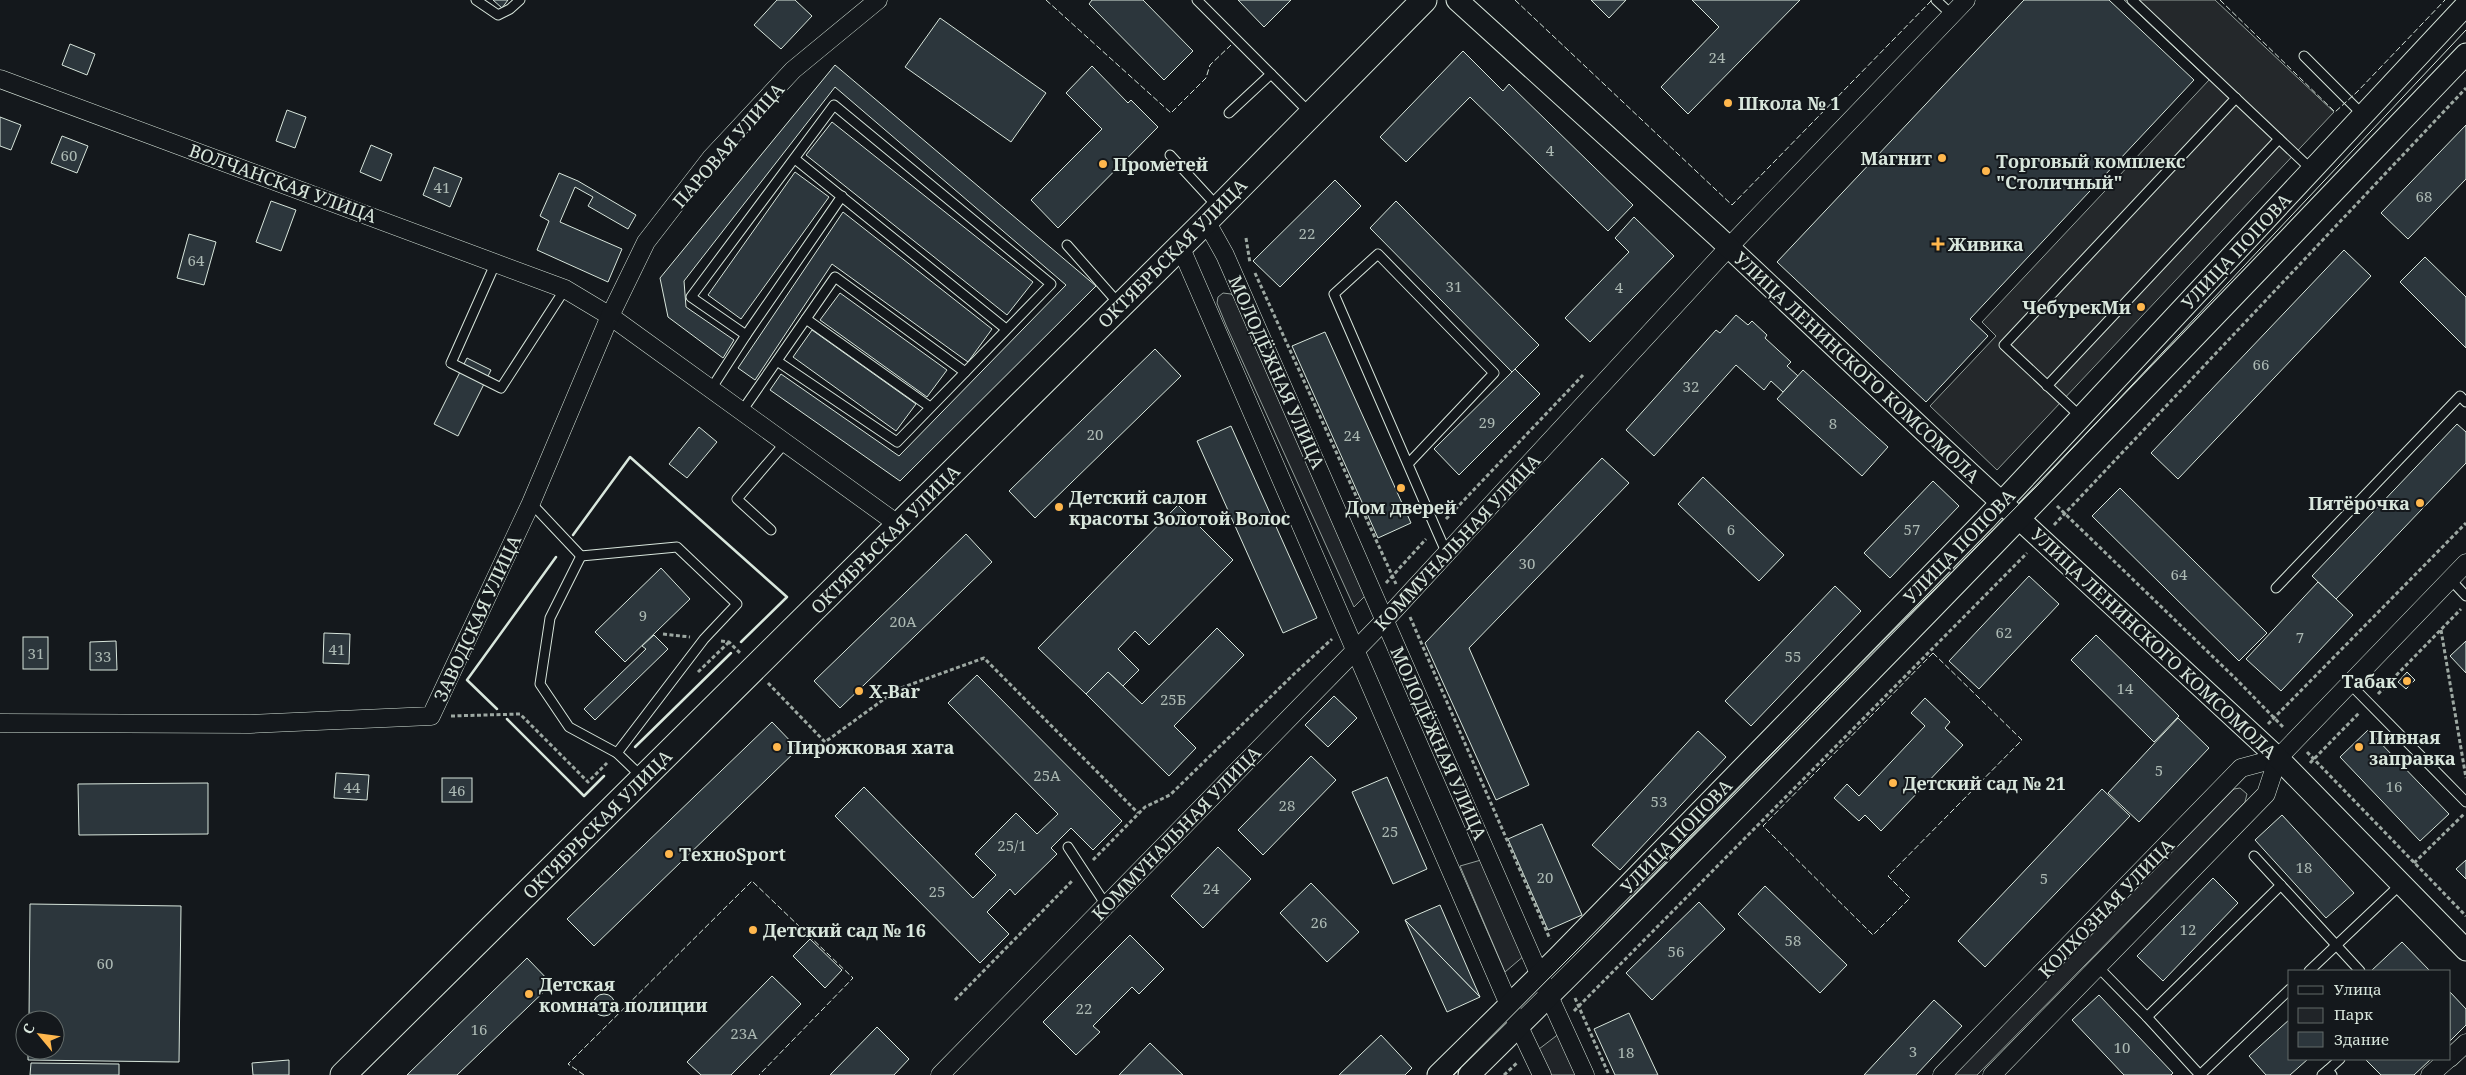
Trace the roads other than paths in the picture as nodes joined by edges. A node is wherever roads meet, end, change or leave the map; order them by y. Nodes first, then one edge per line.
1 (476, 0) edge
2 (520, 0) edge
3 (878, 0) edge
4 (1197, 0) edge
5 (1424, 0) edge
6 (1457, 0) edge
7 (1936, 0) edge
8 (1966, 0) edge
9 (2132, 0) edge
10 (2466, 5) edge
11 (1952, 15) junction
12 (2466, 54) edge
13 (2304, 56) dead end
14 (1271, 74) junction
15 (0, 79) edge
16 (2236, 98) junction
17 (1230, 113) dead end
18 (1310, 113) junction
19 (2363, 115) junction
20 (2279, 139) junction
21 (1170, 155) dead end
22 (795, 159) junction
23 (2312, 170) junction
24 (842, 196) junction
25 (1212, 214) junction
26 (1067, 245) dead end
27 (1180, 246) junction
28 (1729, 247) junction
29 (496, 262) junction
30 (565, 289) junction
31 (1120, 306) junction
32 (610, 316) junction
33 (806, 319) junction
34 (1006, 329) junction
35 (746, 335) junction
36 (777, 360) junction
37 (965, 372) junction
38 (2047, 386) junction
39 (711, 389) junction
40 (2466, 402) edge
41 (930, 407) junction
42 (742, 411) junction
43 (2081, 417) junction
44 (785, 443) junction
45 (1408, 464) junction
46 (2001, 502) junction
47 (531, 503) junction
48 (2020, 520) junction
49 (899, 525) junction
50 (771, 530) dead end
51 (1447, 554) junction
52 (580, 556) junction
53 (2466, 563) edge
54 (2450, 580) junction
55 (2276, 588) dead end
56 (2466, 596) edge
57 (1385, 620) junction
58 (1355, 650) junction
59 (2350, 684) junction
60 (0, 723) edge
61 (617, 753) junction
62 (2278, 758) junction
63 (643, 778) junction
64 (2466, 802) edge
65 (1068, 847) dead end
66 (2254, 856) dead end
67 (2401, 884) junction
68 (2281, 885) junction
69 (1106, 905) junction
70 (2336, 945) junction
71 (2466, 950) edge
72 (2098, 967) junction
73 (2310, 970) edge
74 (2359, 970) edge
75 (1539, 974) junction
76 (2288, 991) edge
77 (1549, 997) junction
78 (1509, 1004) junction
79 (2147, 1017) junction
80 (1519, 1026) junction
81 (2466, 1043) edge
82 (2451, 1056) edge
83 (2339, 1060) edge
84 (2447, 1060) edge
85 (2327, 1073) edge
86 (343, 1075) edge
87 (940, 1075) edge
88 (1438, 1075) edge
89 (1469, 1075) edge
90 (1542, 1075) edge
91 (1585, 1075) edge
92 (1942, 1075) edge
93 (1992, 1075) edge
94 (2200, 1075) edge
95 (2430, 1075) edge

1 - 2 lane
3 - 32 street, ПАРОВАЯ УЛИЦА
4 - 14 lane
5 - 18 main road, ОКТЯБРЬСКАЯ УЛИЦА
6 - 28 street, УЛИЦА ЛЕНИНСКОГО КОМСОМОЛА
7 - 11 lane
8 - 11 street, КОММУНАЛЬНАЯ УЛИЦА
9 - 16 lane
10 - 19 street, УЛИЦА ПОПОВА
11 - 28 street, КОММУНАЛЬНАЯ УЛИЦА
12 - 48 street, УЛИЦА ПОПОВА
13 - 19 lane
14 - 17 lane
14 - 18 lane
15 - 29 street, ВОЛЧАНСКАЯ УЛИЦА
16 - 20 lane
16 - 38 lane
18 - 25 main road, ОКТЯБРЬСКАЯ УЛИЦА
19 - 23 street, УЛИЦА ПОПОВА
20 - 23 lane
20 - 38 lane
21 - 25 lane
22 - 24 lane
22 - 34 lane
22 - 35 lane
23 - 43 street, УЛИЦА ПОПОВА
24 - 34 lane
24 - 35 lane
25 - 27 main road, ОКТЯБРЬСКАЯ УЛИЦА
25 - 57 street, МОЛОДЁЖНАЯ УЛИЦА
26 - 31 lane
27 - 31 main road, ОКТЯБРЬСКАЯ УЛИЦА
27 - 58 street
28 - 46 street, УЛИЦА ЛЕНИНСКОГО КОМСОМОЛА
28 - 51 street, КОММУНАЛЬНАЯ УЛИЦА
29 - 30 street, ВОЛЧАНСКАЯ УЛИЦА
29 - 30 lane
30 - 32 street, ВОЛЧАНСКАЯ УЛИЦА
31 - 49 main road, ОКТЯБРЬСКАЯ УЛИЦА
32 - 39 street, ВОЛЧАНСКАЯ УЛИЦА
32 - 47 street, ЗАВОДСКАЯ УЛИЦА
33 - 36 lane
33 - 37 lane
33 - 41 lane
34 - 37 lane
35 - 39 lane
36 - 41 lane
36 - 42 lane
37 - 41 lane
38 - 43 lane
39 - 42 street, ВОЛЧАНСКАЯ УЛИЦА
40 - 55 lane
42 - 44 street, ВОЛЧАНСКАЯ УЛИЦА
43 - 46 street, УЛИЦА ПОПОВА
44 - 49 street, ВОЛЧАНСКАЯ УЛИЦА
44 - 50 lane
45 - 45 lane
45 - 51 lane
46 - 48 street, УЛИЦА ЛЕНИНСКОГО КОМСОМОЛА
46 - 75 street, УЛИЦА ПОПОВА
47 - 52 lane
47 - 60 street, ЗАВОДСКАЯ УЛИЦА
48 - 62 street, УЛИЦА ЛЕНИНСКОГО КОМСОМОЛА
48 - 77 street, УЛИЦА ПОПОВА
49 - 63 main road, ОКТЯБРЬСКАЯ УЛИЦА
51 - 57 street, КОММУНАЛЬНАЯ УЛИЦА
52 - 61 lane
52 - 61 lane
53 - 54 street, КОЛХОЗНАЯ УЛИЦА
54 - 56 lane
54 - 59 street, КОЛХОЗНАЯ УЛИЦА
57 - 58 street, КОММУНАЛЬНАЯ УЛИЦА
57 - 75 street, МОЛОДЁЖНАЯ УЛИЦА
58 - 69 street, КОММУНАЛЬНАЯ УЛИЦА
58 - 78 street
59 - 62 street, КОЛХОЗНАЯ УЛИЦА
59 - 64 lane
61 - 63 lane
62 - 67 street, УЛИЦА ЛЕНИНСКОГО КОМСОМОЛА
62 - 72 street, КОЛХОЗНАЯ УЛИЦА
62 - 92 street, КОЛХОЗНАЯ УЛИЦА
63 - 86 main road, ОКТЯБРЬСКАЯ УЛИЦА
65 - 69 lane
66 - 68 lane
67 - 70 lane
67 - 71 street, УЛИЦА ЛЕНИНСКОГО КОМСОМОЛА
68 - 70 lane
68 - 79 lane
69 - 87 street, КОММУНАЛЬНАЯ УЛИЦА
70 - 73 lane
70 - 74 lane
72 - 79 lane
72 - 93 street, КОЛХОЗНАЯ УЛИЦА
75 - 77 street, МОЛОДЁЖНАЯ УЛИЦА
75 - 78 street, УЛИЦА ПОПОВА
76 - 94 lane
77 - 80 street, УЛИЦА ПОПОВА
77 - 91 street, МОЛОДЁЖНАЯ УЛИЦА
78 - 80 street
78 - 88 street, УЛИЦА ПОПОВА
79 - 94 lane
80 - 89 street, УЛИЦА ПОПОВА
80 - 90 street
81 - 82 street
83 - 85 lane
84 - 95 street

